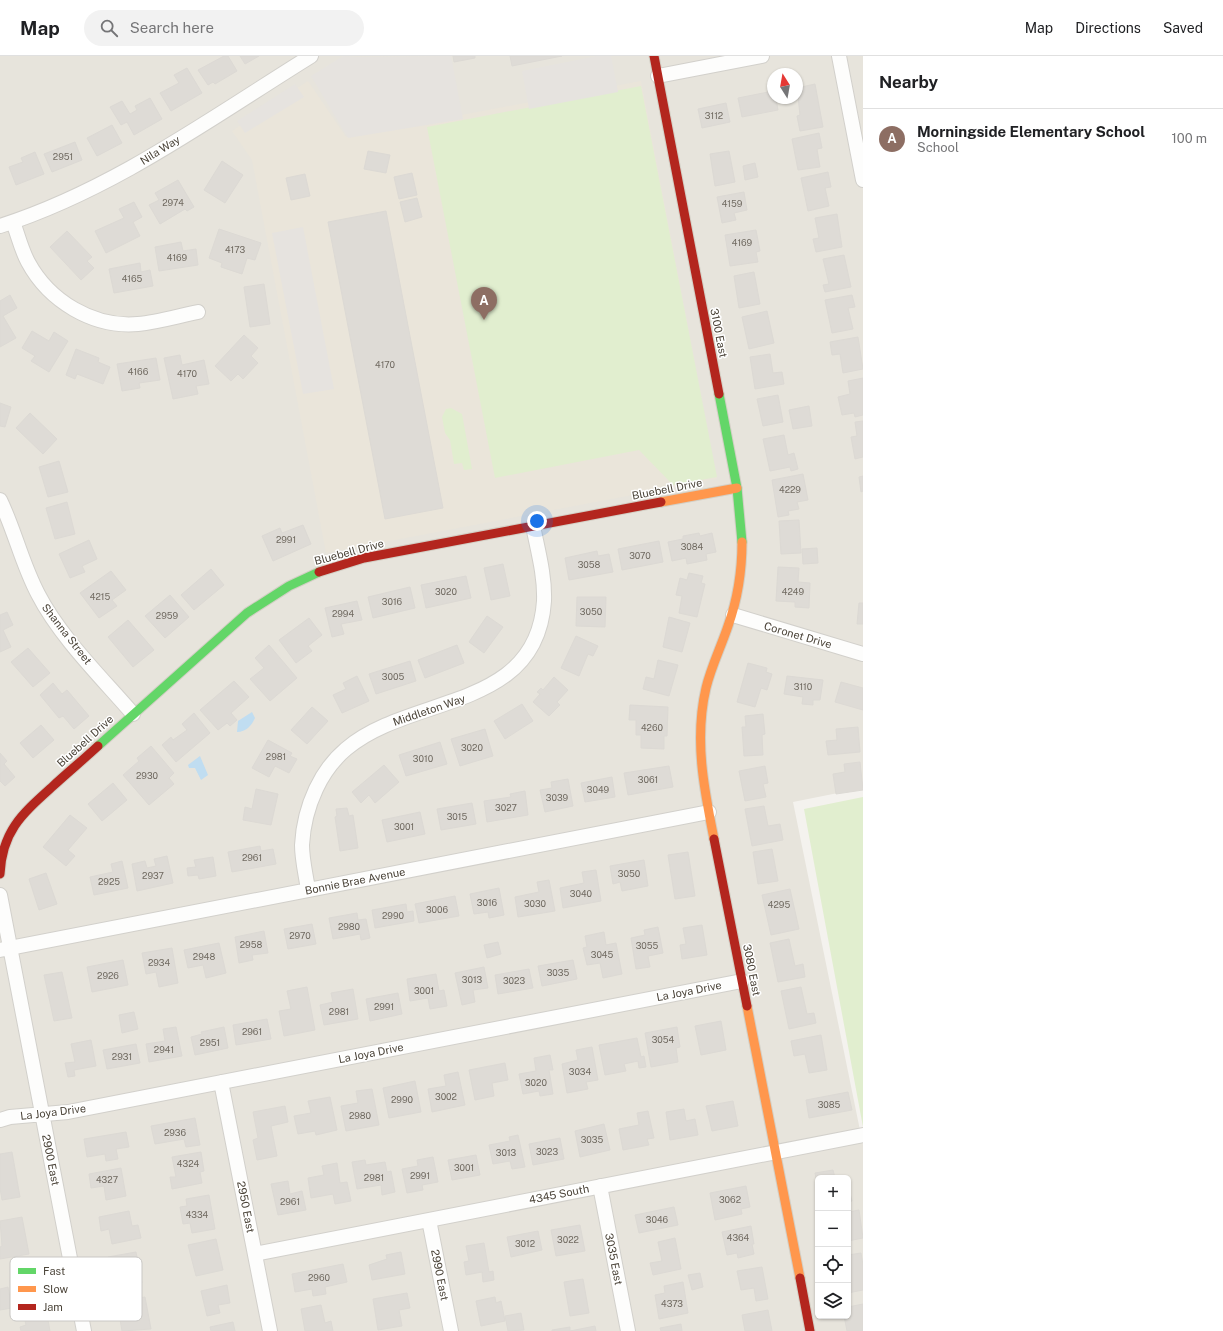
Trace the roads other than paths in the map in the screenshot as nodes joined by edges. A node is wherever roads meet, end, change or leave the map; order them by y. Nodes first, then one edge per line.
1 (310, 56) edge
2 (654, 56) edge
3 (762, 56) edge
4 (839, 56) edge
5 (658, 76) junction
6 (863, 180) edge
7 (7, 224) edge
8 (198, 312) dead end
9 (737, 488) junction
10 (0, 500) edge
11 (533, 526) junction
12 (732, 615) junction
13 (863, 654) edge
14 (133, 714) junction
15 (709, 812) junction
16 (5, 829) edge
17 (0, 874) edge
18 (308, 890) junction
19 (0, 895) edge
20 (5, 949) edge
21 (742, 981) junction
22 (221, 1082) junction
23 (42, 1114) junction
24 (0, 1120) edge
25 (863, 1135) edge
26 (775, 1152) junction
27 (600, 1186) junction
28 (429, 1220) junction
29 (255, 1254) junction
30 (70, 1257) edge
31 (82, 1321) edge
32 (84, 1331) edge
33 (270, 1331) edge
34 (451, 1331) edge
35 (628, 1331) edge
36 (810, 1331) edge

1 - 7 street, Nila Way
2 - 5 street, 3100 East
3 - 5 street
4 - 6 street
5 - 9 street, 3100 East
7 - 8 street
9 - 11 street, Bluebell Drive
9 - 12 street, 3100 East
10 - 14 street, Shanna Street
11 - 14 street, Bluebell Drive
11 - 18 street, Middleton Way
12 - 13 street, Coronet Drive
12 - 15 street, 3080 East
14 - 16 street, Bluebell Drive
15 - 18 street, Bonnie Brae Avenue
15 - 21 street, 3080 East
16 - 17 street
18 - 20 street, Bonnie Brae Avenue
19 - 20 street, 2900 East
20 - 23 street, 2900 East
21 - 22 street, La Joya Drive
21 - 26 street, 3080 East
22 - 23 street, La Joya Drive
22 - 29 street, 2950 East
23 - 24 street, La Joya Drive
23 - 30 street, 2900 East
25 - 26 street, 4345 South
26 - 27 street, 4345 South
26 - 36 street, 3080 East
27 - 28 street, 4345 South
27 - 35 street, 3035 East
28 - 29 street, 4345 South
28 - 34 street, 2990 East
29 - 33 street, 2950 East
31 - 32 street, 2900 East

